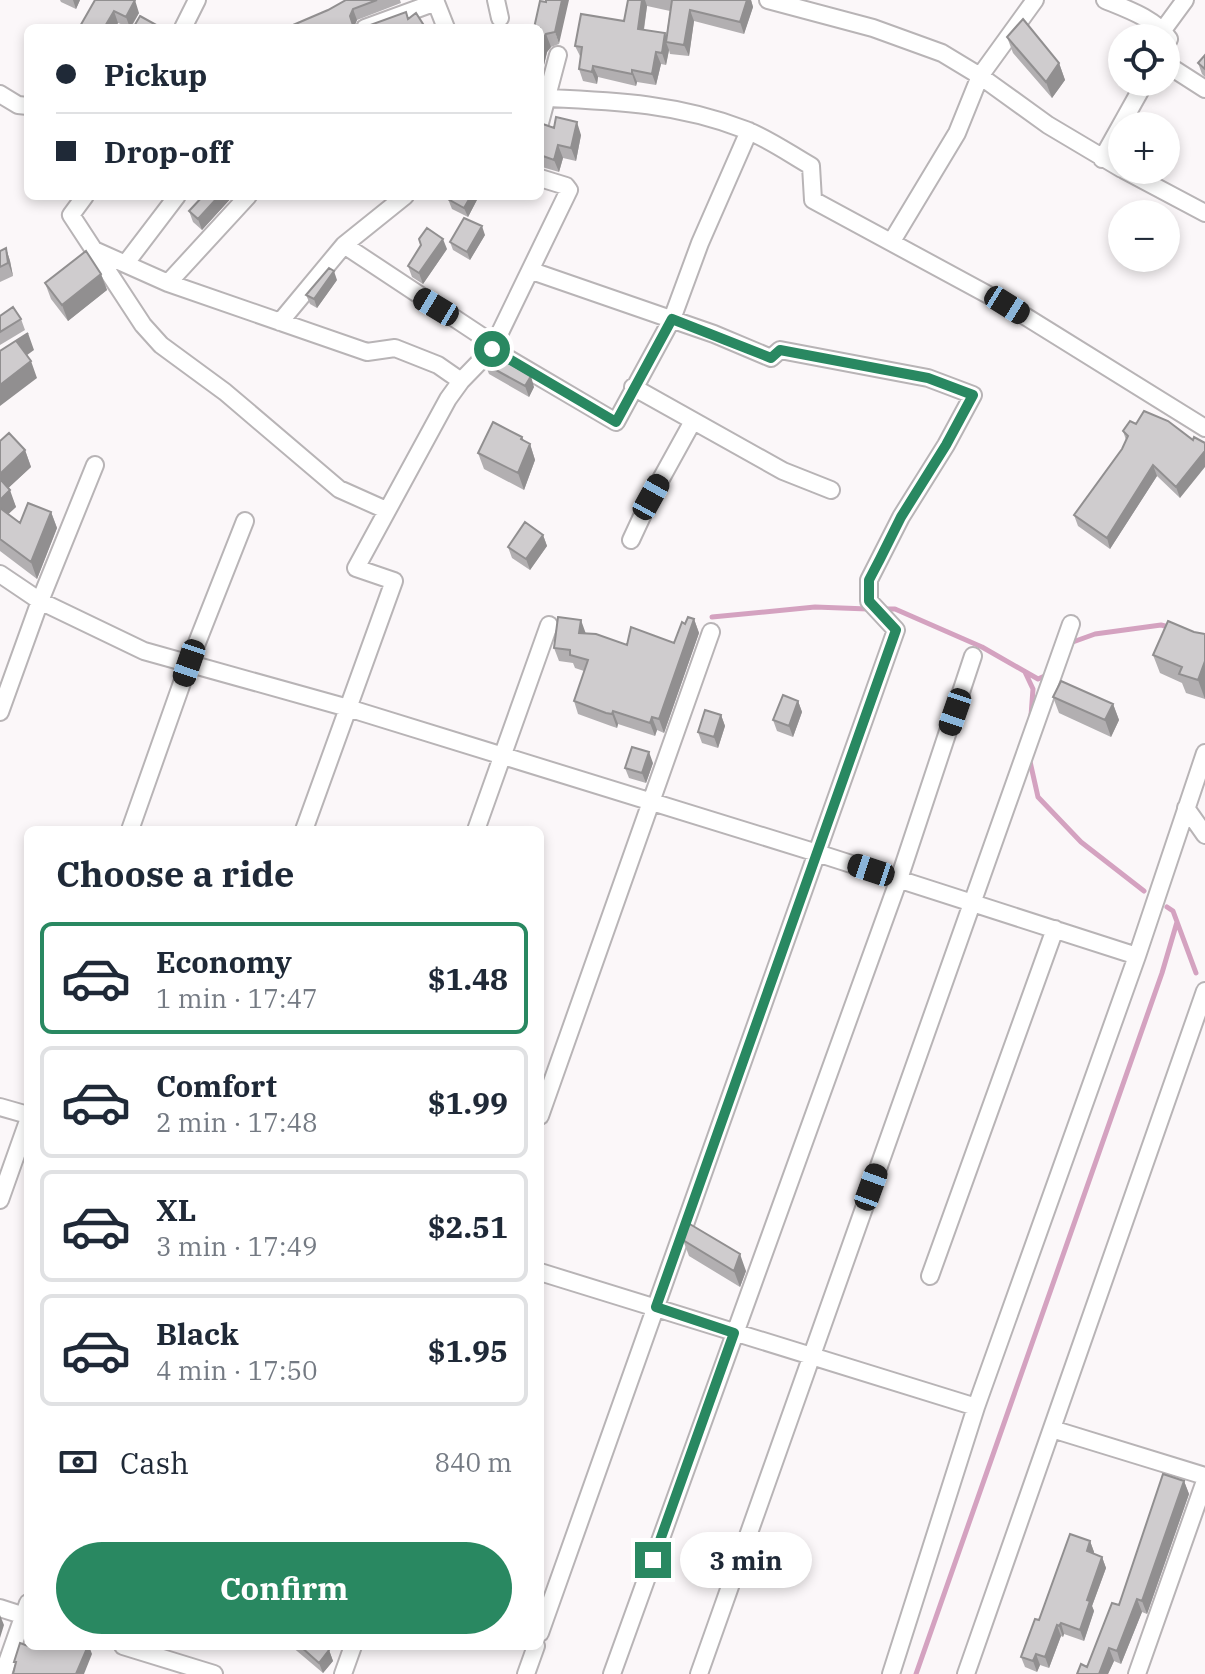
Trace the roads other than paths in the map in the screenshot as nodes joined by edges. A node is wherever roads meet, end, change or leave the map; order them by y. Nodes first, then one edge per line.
1 (197, 0) edge
2 (496, 0) edge
3 (768, 0) edge
4 (1035, 0) edge
5 (1105, 0) edge
6 (1185, 0) edge
7 (435, 1) edge
8 (500, 18) dead end
9 (185, 24) edge
10 (375, 24) edge
11 (444, 24) edge
12 (1147, 24) edge
13 (1172, 24) edge
14 (558, 55) dead end
15 (1180, 73) edge
16 (980, 76) junction
17 (1205, 89) edge
18 (0, 94) edge
19 (1137, 96) edge
20 (548, 98) junction
21 (24, 106) edge
22 (544, 110) edge
23 (749, 131) junction
24 (1102, 159) junction
25 (1108, 162) edge
26 (544, 179) edge
27 (1150, 184) edge
28 (82, 200) edge
29 (174, 200) edge
30 (244, 200) edge
31 (400, 200) edge
32 (1205, 213) edge
33 (892, 241) junction
34 (344, 245) junction
35 (93, 249) junction
36 (126, 263) junction
37 (532, 271) junction
38 (168, 283) junction
39 (672, 319) junction
40 (280, 322) junction
41 (494, 347) junction
42 (461, 381) junction
43 (633, 387) junction
44 (693, 421) junction
45 (1205, 428) edge
46 (95, 465) dead end
47 (831, 490) dead end
48 (386, 510) junction
49 (245, 521) dead end
50 (631, 540) dead end
51 (0, 574) edge
52 (40, 601) junction
53 (1071, 624) dead end
54 (549, 625) dead end
55 (711, 632) dead end
56 (973, 656) dead end
57 (189, 663) junction
58 (348, 708) junction
59 (0, 712) edge
60 (1205, 753) edge
61 (502, 757) junction
62 (651, 802) junction
63 (1186, 808) junction
64 (131, 826) edge
65 (305, 826) edge
66 (477, 826) edge
67 (1205, 835) edge
68 (817, 853) junction
69 (899, 879) junction
70 (972, 903) junction
71 (1055, 929) junction
72 (1137, 956) junction
73 (1205, 991) edge
74 (544, 1105) edge
75 (0, 1107) edge
76 (24, 1114) edge
77 (24, 1132) edge
78 (0, 1200) edge
79 (544, 1273) edge
80 (930, 1276) dead end
81 (656, 1307) junction
82 (734, 1333) junction
83 (811, 1357) junction
84 (976, 1407) junction
85 (1052, 1429) junction
86 (1205, 1479) edge
87 (0, 1608) edge
88 (24, 1612) edge
89 (24, 1620) edge
90 (544, 1622) edge
91 (133, 1650) edge
92 (185, 1650) edge
93 (352, 1650) edge
94 (535, 1650) edge
95 (178, 1669) edge
96 (3, 1674) edge
97 (214, 1674) edge
98 (343, 1674) edge
99 (526, 1674) edge
100 (612, 1674) edge
101 (699, 1674) edge
102 (891, 1674) edge
103 (966, 1674) edge
104 (1137, 1674) edge

1 - 9 street
2 - 8 street
3 - 16 street
4 - 16 street
5 - 12 street
6 - 13 street
7 - 10 street
7 - 11 street
14 - 20 street
15 - 17 street
16 - 24 street
16 - 33 street
18 - 21 street
19 - 24 street
20 - 22 street
20 - 23 street
23 - 33 street
23 - 39 street
24 - 25 street
26 - 37 street
27 - 32 street
28 - 35 street
29 - 36 street
30 - 38 street
31 - 34 street
33 - 45 street
34 - 40 street
34 - 41 street
35 - 36 street
35 - 48 street
36 - 38 street
37 - 39 street
37 - 41 street
38 - 40 street
39 - 43 street
39 - 68 street
40 - 42 street
41 - 42 street
41 - 43 street
42 - 48 street
43 - 44 street
44 - 47 street
44 - 50 street
46 - 52 street
48 - 58 street
49 - 57 street
51 - 52 street
52 - 57 street
52 - 59 street
53 - 70 street
54 - 61 street
55 - 62 street
56 - 69 street
57 - 58 street
57 - 64 street
58 - 61 street
58 - 65 street
60 - 63 street
61 - 62 street
61 - 66 street
62 - 68 street
62 - 74 street
63 - 67 street
63 - 72 street
68 - 69 street
68 - 81 street
69 - 70 street
69 - 82 street
70 - 71 street
70 - 83 street
71 - 72 street
71 - 80 street
72 - 84 street
73 - 85 street
75 - 76 street
77 - 78 street
79 - 81 street
81 - 82 street
81 - 90 street
82 - 83 street
82 - 100 street
83 - 84 street
83 - 101 street
84 - 102 street
85 - 86 street
85 - 103 street
86 - 104 street
87 - 88 street
89 - 96 street
91 - 95 street
92 - 95 street
93 - 98 street
94 - 99 street
95 - 97 street

